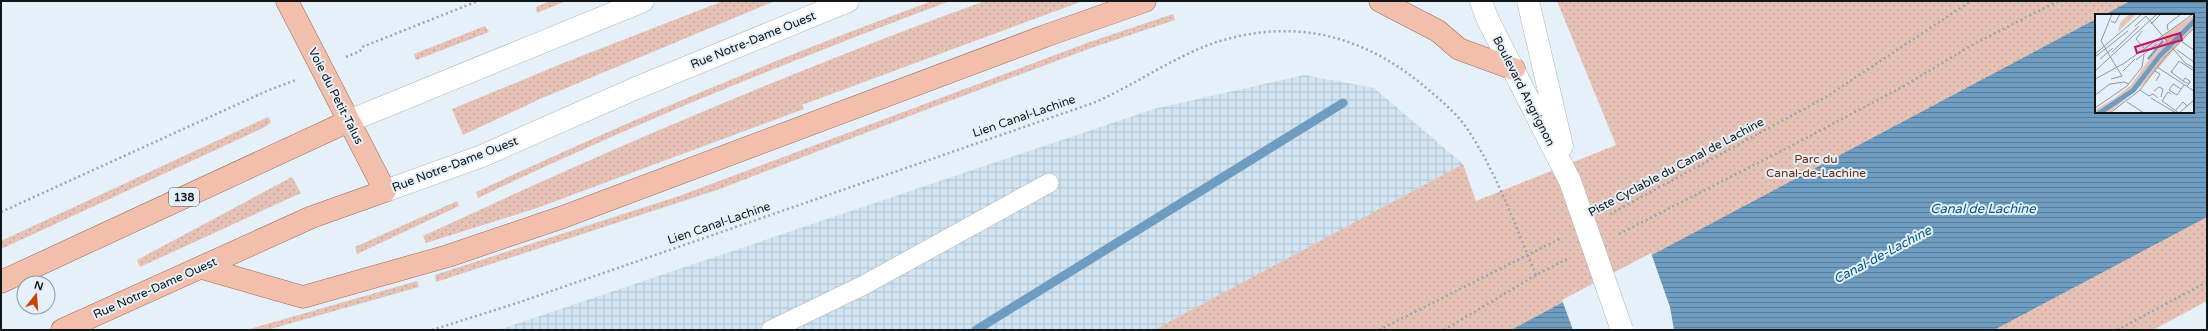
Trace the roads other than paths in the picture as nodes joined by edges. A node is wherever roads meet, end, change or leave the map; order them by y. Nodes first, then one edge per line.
1 (287, 1) edge
2 (643, 1) edge
3 (848, 1) edge
4 (1145, 1) edge
5 (1380, 1) edge
6 (1481, 1) edge
7 (1528, 1) edge
8 (1514, 69) junction
9 (349, 121) junction
10 (1570, 181) junction
11 (1049, 183) dead end
12 (385, 191) junction
13 (202, 268) junction
14 (1, 282) edge
15 (62, 330) edge
16 (771, 330) edge
17 (1622, 330) edge

1 - 9 main road, Voie du Petit-Talus
2 - 9 main road
3 - 12 main road, Rue Notre-Dame Ouest
4 - 13 main road
5 - 8 main road
6 - 8 main road, Boulevard Angrignon
7 - 10 main road, Boulevard Angrignon
8 - 10 main road, Boulevard Angrignon
9 - 12 main road, Voie du Petit-Talus
9 - 14 main road, 138
10 - 17 main road, Boulevard Angrignon, bridge
11 - 16 lane
12 - 13 main road, Rue Notre-Dame Ouest
13 - 15 main road, Rue Notre-Dame Ouest

